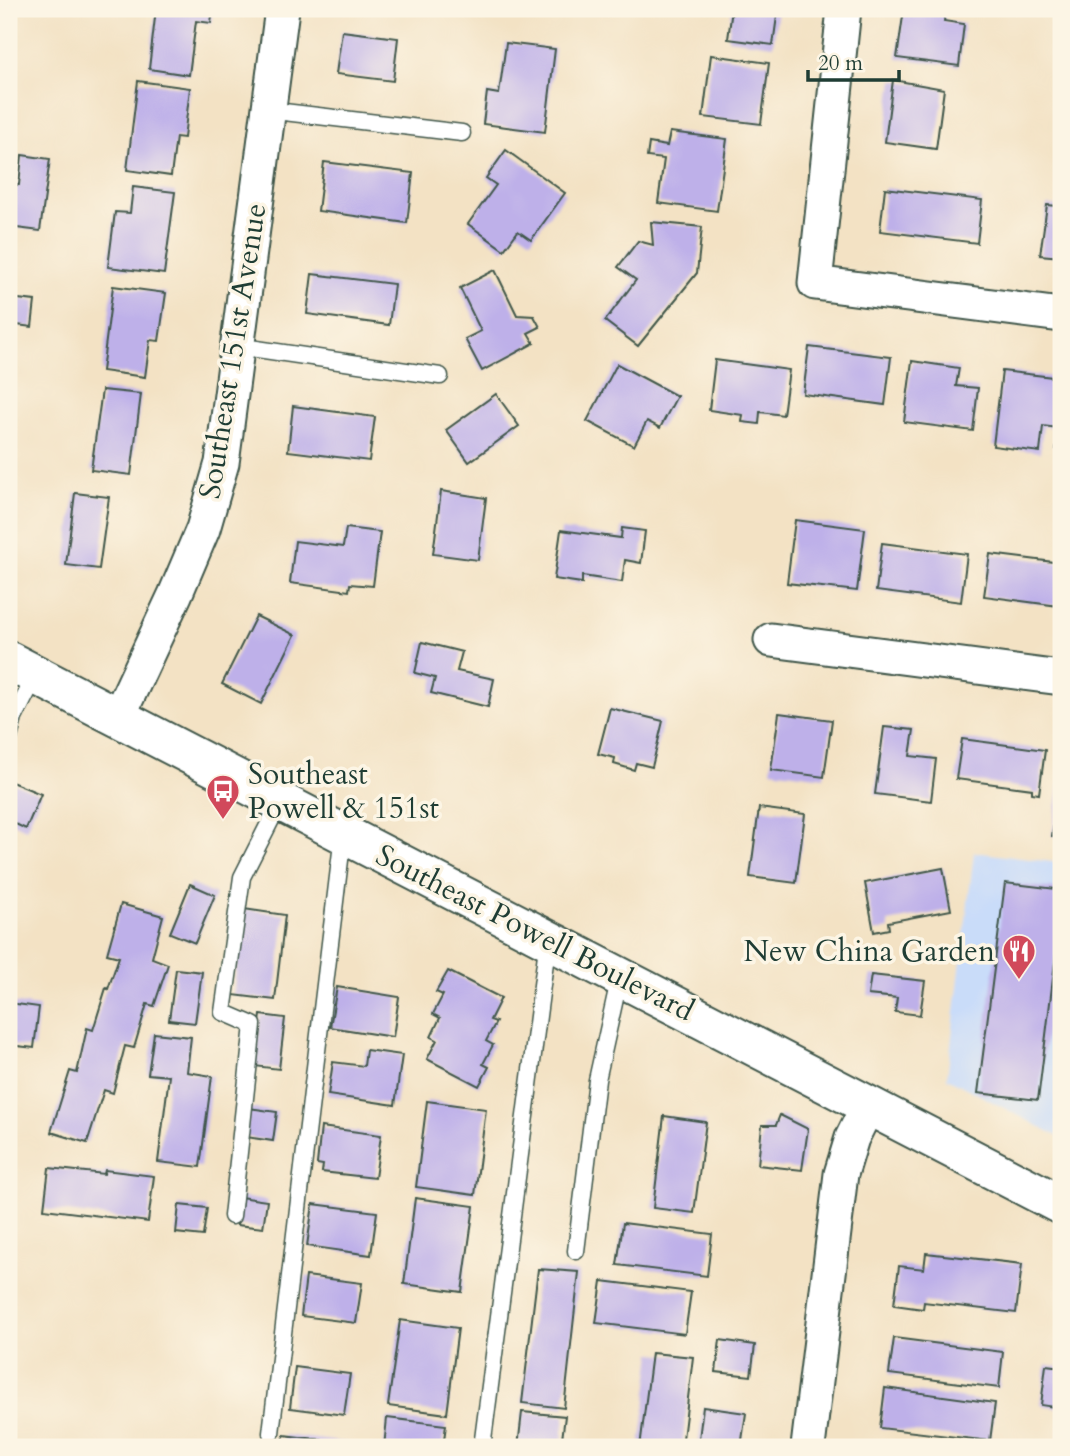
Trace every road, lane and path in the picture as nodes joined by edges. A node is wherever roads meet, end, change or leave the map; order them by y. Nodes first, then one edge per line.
1 (282, 9) edge
2 (844, 9) edge
3 (268, 110) junction
4 (462, 133) dead end
5 (1061, 316) edge
6 (237, 346) junction
7 (440, 376) dead end
8 (771, 640) dead end
9 (22, 668) edge
10 (1061, 678) edge
11 (118, 717) junction
12 (9, 738) edge
13 (280, 802) junction
14 (343, 835) junction
15 (548, 939) junction
16 (620, 976) junction
17 (869, 1104) junction
18 (1061, 1205) edge
19 (232, 1216) dead end
20 (576, 1251) dead end
21 (271, 1433) dead end
22 (482, 1447) edge
23 (808, 1447) edge

1 - 3 street, Southeast 151st Avenue
2 - 5 street
3 - 4 lane
3 - 6 street, Southeast 151st Avenue
6 - 7 lane
6 - 11 street, Southeast 151st Avenue
8 - 10 street
9 - 11 main road, Southeast Powell Boulevard
9 - 12 lane
11 - 13 main road, Southeast Powell Boulevard
13 - 14 main road, Southeast Powell Boulevard
13 - 19 lane
14 - 15 main road, Southeast Powell Boulevard
14 - 21 lane
15 - 16 main road, Southeast Powell Boulevard
15 - 22 lane
16 - 17 main road, Southeast Powell Boulevard
16 - 20 lane
17 - 18 main road, Southeast Powell Boulevard
17 - 23 street

